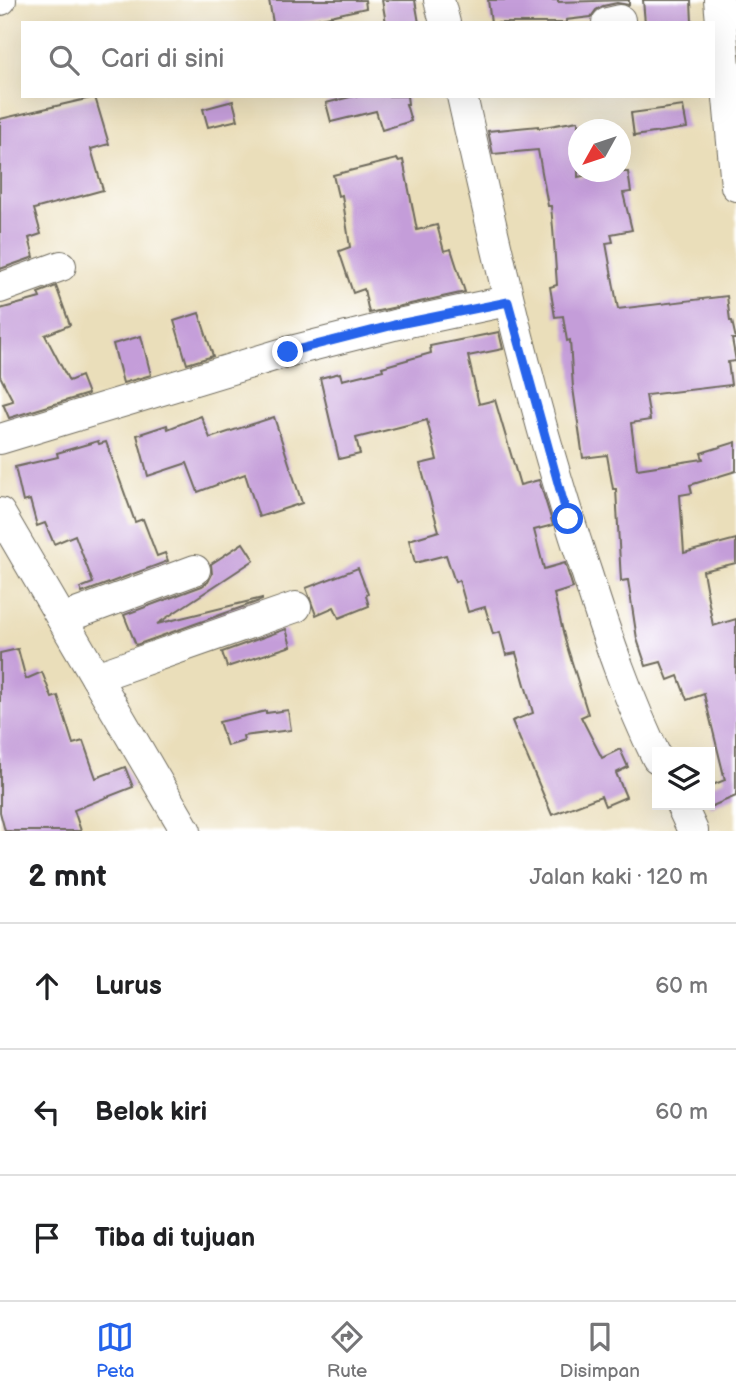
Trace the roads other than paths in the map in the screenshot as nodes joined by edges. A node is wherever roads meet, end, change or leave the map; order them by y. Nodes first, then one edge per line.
1 (439, 0) edge
2 (719, 0) edge
3 (444, 21) edge
4 (462, 98) edge
5 (736, 186) edge
6 (61, 267) dead end
7 (0, 288) edge
8 (508, 302) junction
9 (0, 439) edge
10 (0, 514) edge
11 (195, 570) dead end
12 (296, 607) dead end
13 (62, 619) junction
14 (96, 677) junction
15 (652, 747) edge
16 (683, 810) edge
17 (186, 831) edge
18 (693, 831) edge

1 - 3 street
2 - 5 street
4 - 8 street
6 - 7 street
8 - 9 street
8 - 15 street
10 - 13 street
11 - 13 street
12 - 14 street
13 - 14 street
14 - 17 street
16 - 18 street

